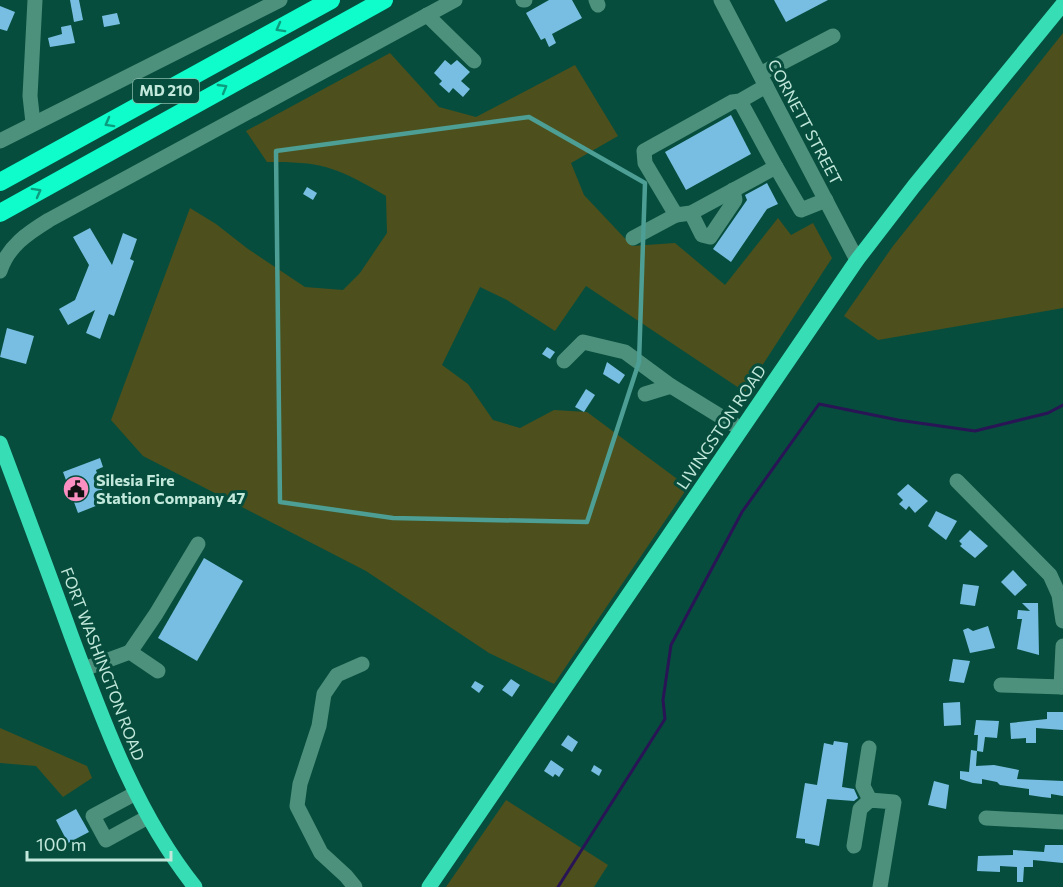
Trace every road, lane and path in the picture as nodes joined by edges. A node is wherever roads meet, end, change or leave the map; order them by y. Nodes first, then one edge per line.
1 (35, 0) edge
2 (279, 0) edge
3 (331, 0) edge
4 (384, 0) edge
5 (455, 0) edge
6 (721, 0) edge
7 (1063, 4) edge
8 (427, 15) junction
9 (833, 36) dead end
10 (474, 61) dead end
11 (763, 80) junction
12 (740, 101) junction
13 (33, 123) junction
14 (0, 141) edge
15 (776, 167) junction
16 (0, 182) edge
17 (733, 190) junction
18 (826, 200) junction
19 (4, 211) edge
20 (684, 214) junction
21 (633, 238) dead end
22 (858, 260) junction
23 (0, 271) edge
24 (564, 361) dead end
25 (671, 386) junction
26 (645, 394) dead end
27 (741, 429) junction
28 (0, 443) edge
29 (957, 482) dead end
30 (198, 544) dead end
31 (1063, 621) edge
32 (1063, 646) edge
33 (129, 652) junction
34 (362, 664) dead end
35 (84, 669) junction
36 (158, 671) dead end
37 (1001, 686) dead end
38 (1062, 687) edge
39 (869, 748) dead end
40 (136, 793) junction
41 (870, 800) junction
42 (148, 817) junction
43 (986, 819) dead end
44 (1063, 822) edge
45 (854, 846) dead end
46 (195, 887) edge
47 (355, 887) edge
48 (429, 887) edge
49 (880, 887) edge

1 - 13 street
2 - 13 street
3 -> 16 highway, MD 210
19 -> 4 highway, MD 210
5 - 8 street
6 - 11 street, CORNETT STREET
7 - 22 main road, LIVINGSTON ROAD
8 - 10 street
8 - 23 street
9 - 11 street
11 - 12 street
11 - 18 street, CORNETT STREET
12 - 15 street
12 - 20 street
13 - 14 street
15 - 17 street
15 - 18 street
17 - 20 street
17 - 20 street
18 - 22 street, CORNETT STREET
20 - 21 street
22 - 27 main road, LIVINGSTON ROAD
24 - 25 street
25 - 26 street
25 - 27 street
27 - 48 main road, LIVINGSTON ROAD
28 - 35 main road, FORT WASHINGTON ROAD
29 - 31 street
30 - 33 street
32 - 38 street
33 - 35 street
33 - 36 street
34 - 47 street
35 - 40 main road, FORT WASHINGTON ROAD
37 - 38 street
39 - 41 street
40 - 42 main road, FORT WASHINGTON ROAD
40 - 42 street
41 - 45 street
41 - 49 street
42 - 46 main road, FORT WASHINGTON ROAD
43 - 44 street

